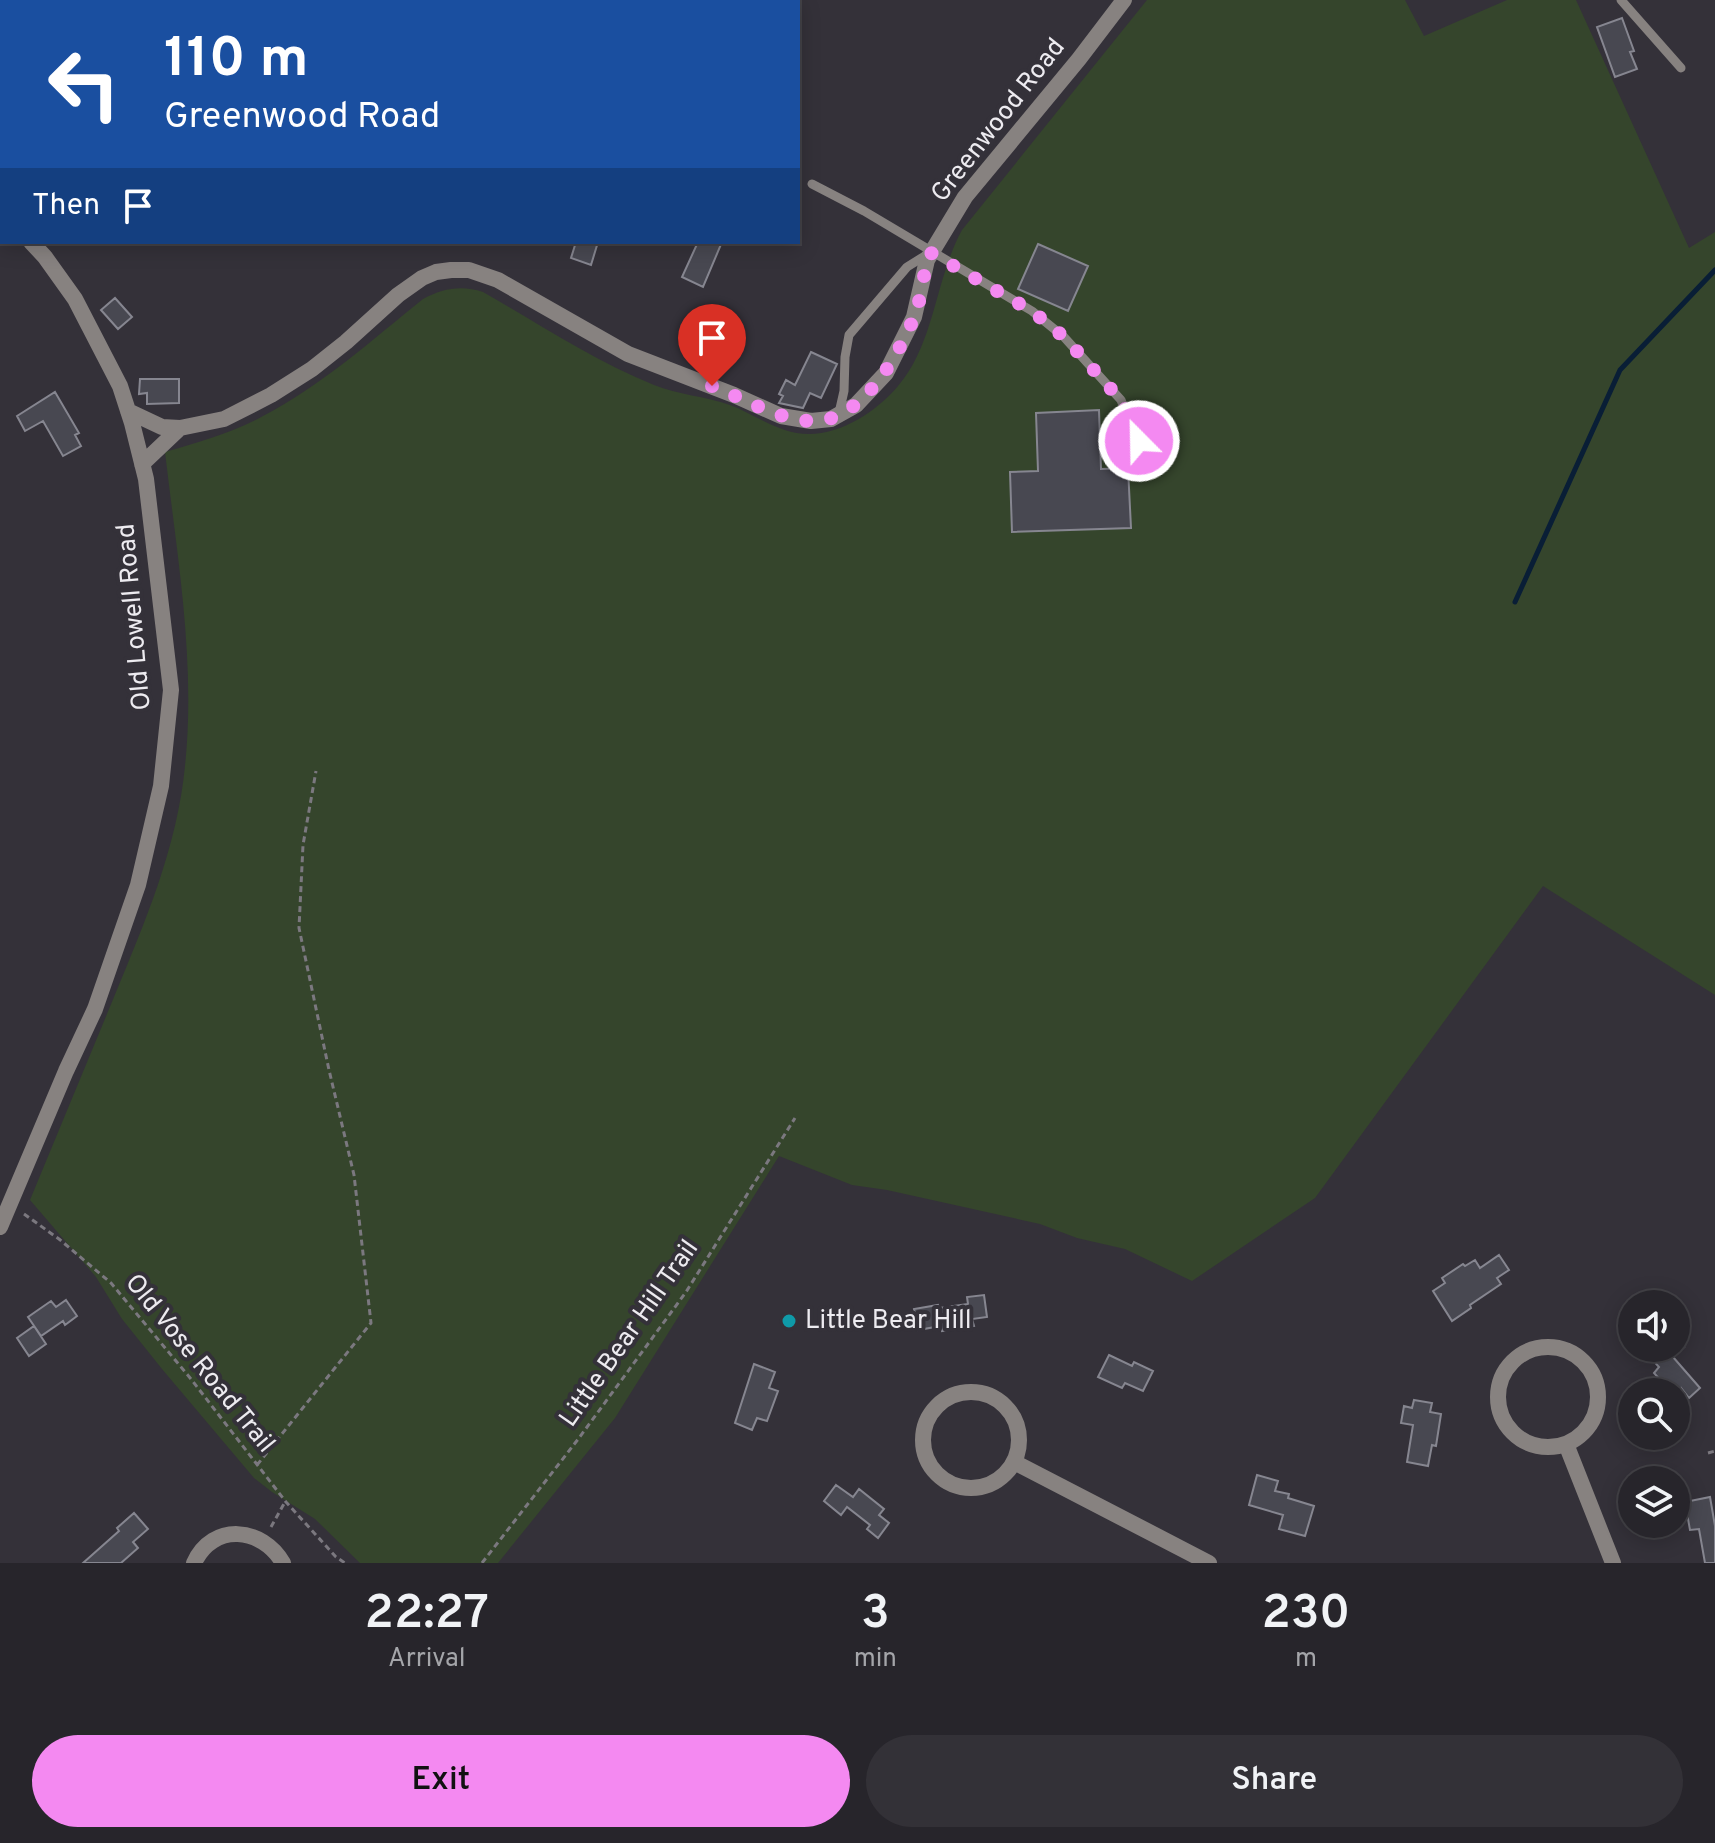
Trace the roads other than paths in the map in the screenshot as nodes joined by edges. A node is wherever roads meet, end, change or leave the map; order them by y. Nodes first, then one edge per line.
1 (1124, 0) edge
2 (1621, 0) edge
3 (1681, 68) dead end
4 (812, 184) dead end
5 (33, 244) edge
6 (931, 253) junction
7 (128, 411) junction
8 (839, 415) junction
9 (180, 428) junction
10 (1143, 456) dead end
11 (142, 464) junction
12 (3, 1217) edge
13 (1566, 1444) junction
14 (1014, 1462) junction
15 (194, 1563) edge
16 (283, 1563) edge
17 (1209, 1563) edge
18 (1613, 1563) edge

1 - 6 street, Greenwood Road
2 - 3 lane
4 - 6 lane
5 - 7 street, Old Lowell Road
6 - 8 street, Greenwood Road
6 - 8 lane
6 - 10 lane
7 - 9 street
7 - 11 street, Old Lowell Road
8 - 9 street
9 - 11 street
11 - 12 street, Old Lowell Road
13 - 13 street
13 - 18 street
14 - 14 street
14 - 17 street
15 - 16 street

